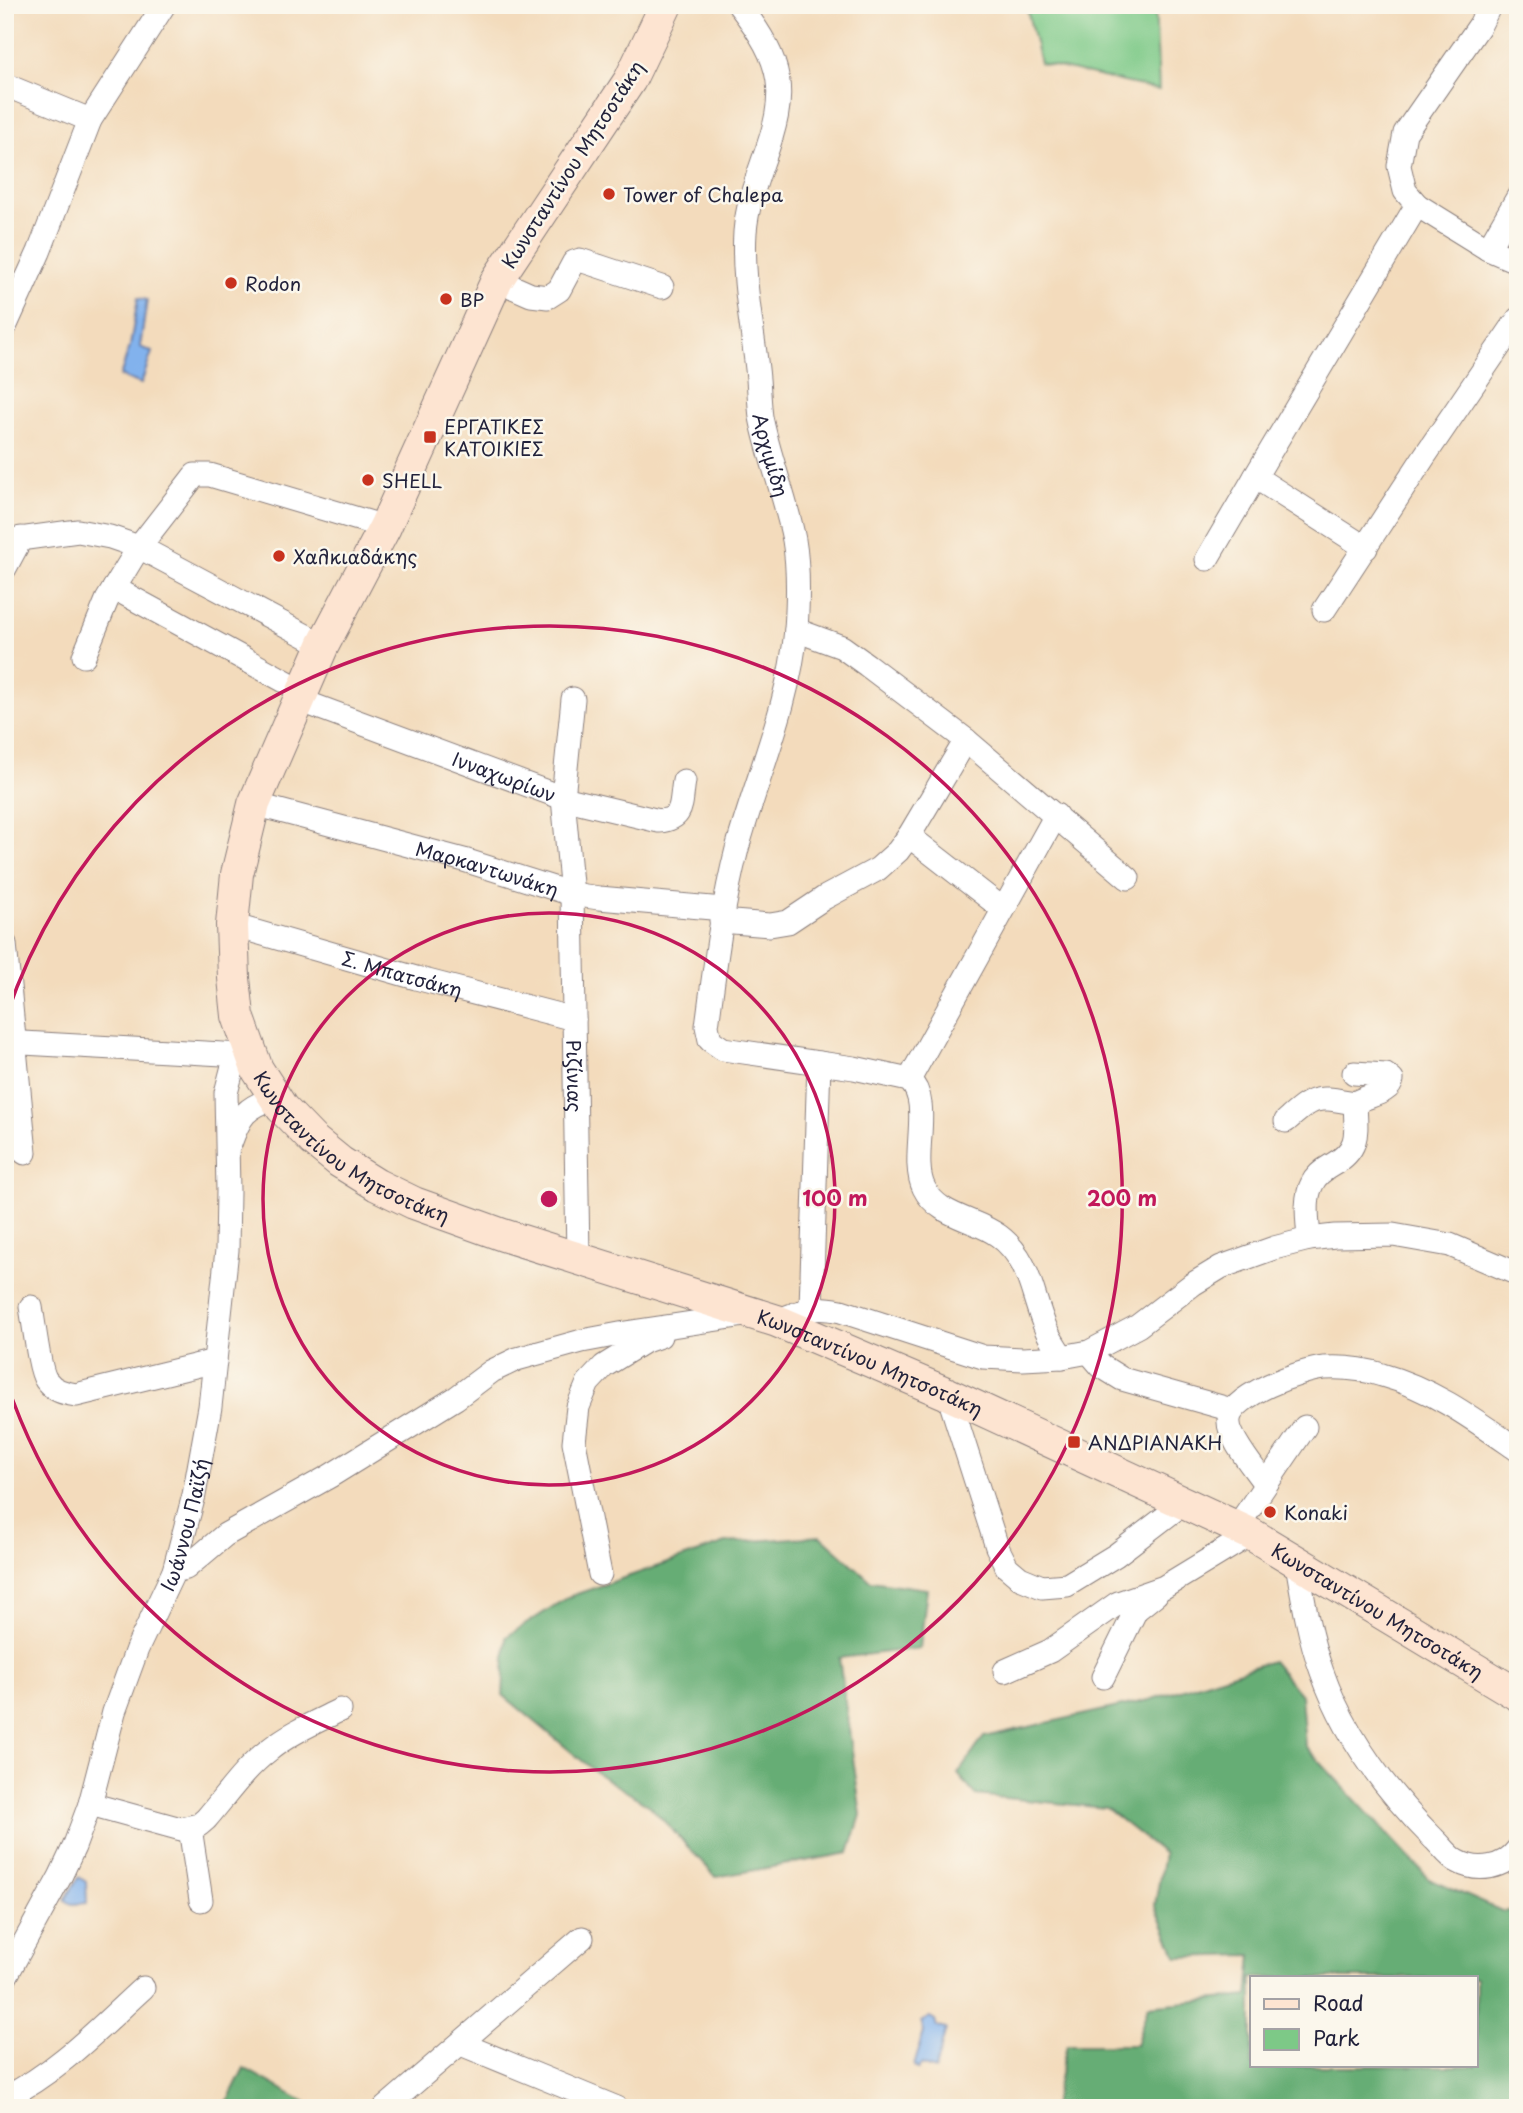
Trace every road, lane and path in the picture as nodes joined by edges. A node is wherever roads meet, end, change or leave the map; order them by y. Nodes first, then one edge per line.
1 (164, 5) edge
2 (666, 5) edge
3 (739, 5) edge
4 (1490, 5) edge
5 (5, 85) edge
6 (90, 120) junction
7 (1518, 197) edge
8 (1417, 205) junction
9 (1489, 249) junction
10 (1518, 262) edge
11 (497, 280) junction
12 (662, 287) dead end
13 (7, 317) edge
14 (1518, 319) edge
15 (1255, 477) junction
16 (385, 527) junction
17 (13, 539) edge
18 (139, 547) junction
19 (1366, 548) junction
20 (1207, 559) dead end
21 (5, 568) edge
22 (114, 588) junction
23 (1324, 610) dead end
24 (796, 630) junction
25 (323, 645) junction
26 (84, 656) dead end
27 (301, 696) junction
28 (573, 699) dead end
29 (966, 740) junction
30 (684, 781) dead end
31 (562, 798) junction
32 (254, 804) junction
33 (1056, 815) junction
34 (909, 836) junction
35 (1128, 878) dead end
36 (572, 894) junction
37 (1003, 909) junction
38 (722, 915) junction
39 (232, 925) junction
40 (5, 944) edge
41 (573, 1019) junction
42 (10, 1042) edge
43 (244, 1051) junction
44 (820, 1063) junction
45 (1354, 1073) dead end
46 (909, 1080) junction
47 (225, 1101) junction
48 (1355, 1103) junction
49 (261, 1104) junction
50 (1286, 1121) dead end
51 (228, 1150) junction
52 (25, 1153) dead end
53 (1308, 1239) junction
54 (578, 1257) junction
55 (1518, 1274) edge
56 (31, 1307) dead end
57 (811, 1307) junction
58 (765, 1317) junction
59 (693, 1325) junction
60 (1089, 1352) junction
61 (1062, 1357) junction
62 (215, 1361) junction
63 (948, 1394) junction
64 (1232, 1410) junction
65 (1305, 1427) dead end
66 (1518, 1450) edge
67 (1265, 1484) junction
68 (1185, 1502) junction
69 (1244, 1530) junction
70 (1297, 1563) junction
71 (174, 1571) junction
72 (600, 1574) dead end
73 (1164, 1587) junction
74 (1005, 1671) dead end
75 (1103, 1677) dead end
76 (1518, 1695) edge
77 (340, 1710) dead end
78 (90, 1804) junction
79 (190, 1828) junction
80 (1518, 1849) edge
81 (201, 1900) dead end
82 (582, 1938) dead end
83 (5, 1978) edge
84 (144, 1988) dead end
85 (461, 2044) junction
86 (5, 2098) edge
87 (386, 2108) edge
88 (617, 2108) edge

1 - 6 street
2 - 11 main road, Κωνσταντίνου Μητσοτάκη
3 - 24 street, Αρχιμίδη
4 - 8 street
5 - 6 street
6 - 13 street
7 - 9 street
8 - 9 street
8 - 15 street
9 - 10 street
11 - 12 street
11 - 16 main road, Κωνσταντίνου Μητσοτάκη
14 - 19 street
15 - 19 street
15 - 20 street
16 - 18 street
16 - 25 main road, Κωνσταντίνου Μητσοτάκη
17 - 18 street
17 - 21 street
18 - 22 street
18 - 25 street
19 - 23 street
22 - 26 street
22 - 27 street, Ινναχωρίων
24 - 29 street
24 - 38 street, Αρχιμίδη
25 - 27 main road, Κωνσταντίνου Μητσοτάκη
27 - 31 street, Ινναχωρίων
27 - 32 main road, Κωνσταντίνου Μητσοτάκη
28 - 31 street, Ριζίνιας
29 - 33 street
29 - 34 street, Μαρκαντωνάκη
30 - 31 street, Ινναχωρίων
31 - 36 street, Ριζίνιας
32 - 36 street, Μαρκαντωνάκη
32 - 39 main road, Κωνσταντίνου Μητσοτάκη
33 - 35 street
33 - 37 street
34 - 37 street
34 - 38 street, Μαρκαντωνάκη
36 - 38 street, Μαρκαντωνάκη
36 - 41 street, Ριζίνιας
37 - 46 street
38 - 44 street, Αρχιμίδη
39 - 41 street, Σ. Μπατσάκη
39 - 43 main road, Κωνσταντίνου Μητσοτάκη
40 - 42 street
41 - 54 street, Ριζίνιας
42 - 43 street
42 - 52 street
43 - 47 street, Ιωάννου Παϊζή
43 - 49 main road, Κωνσταντίνου Μητσοτάκη
44 - 46 street
44 - 57 street
45 - 48 street
46 - 61 street
47 - 49 street
47 - 51 street, Ιωάννου Παϊζή
48 - 50 street
48 - 53 street
49 - 51 street
49 - 54 main road, Κωνσταντίνου Μητσοτάκη
51 - 62 street, Ιωάννου Παϊζή
53 - 55 street
53 - 60 street
54 - 58 main road, Κωνσταντίνου Μητσοτάκη
56 - 62 street
57 - 58 street
57 - 61 street
58 - 59 street
58 - 63 main road, Κωνσταντίνου Μητσοτάκη
59 - 71 street
59 - 72 street
60 - 61 street
60 - 64 street
62 - 71 street, Ιωάννου Παϊζή
63 - 68 main road, Κωνσταντίνου Μητσοτάκη
63 - 68 street
64 - 66 street
64 - 67 street
65 - 67 street
67 - 69 street
68 - 69 main road, Κωνσταντίνου Μητσοτάκη
69 - 70 main road, Κωνσταντίνου Μητσοτάκη
69 - 73 street
70 - 76 main road, Κωνσταντίνου Μητσοτάκη
70 - 80 street
71 - 78 street, Ιωάννου Παϊζή
73 - 74 street
73 - 75 street
77 - 79 street
78 - 79 street
78 - 83 street, Ιωάννου Παϊζή
79 - 81 street
82 - 85 street
84 - 86 street
85 - 87 street
85 - 88 street

